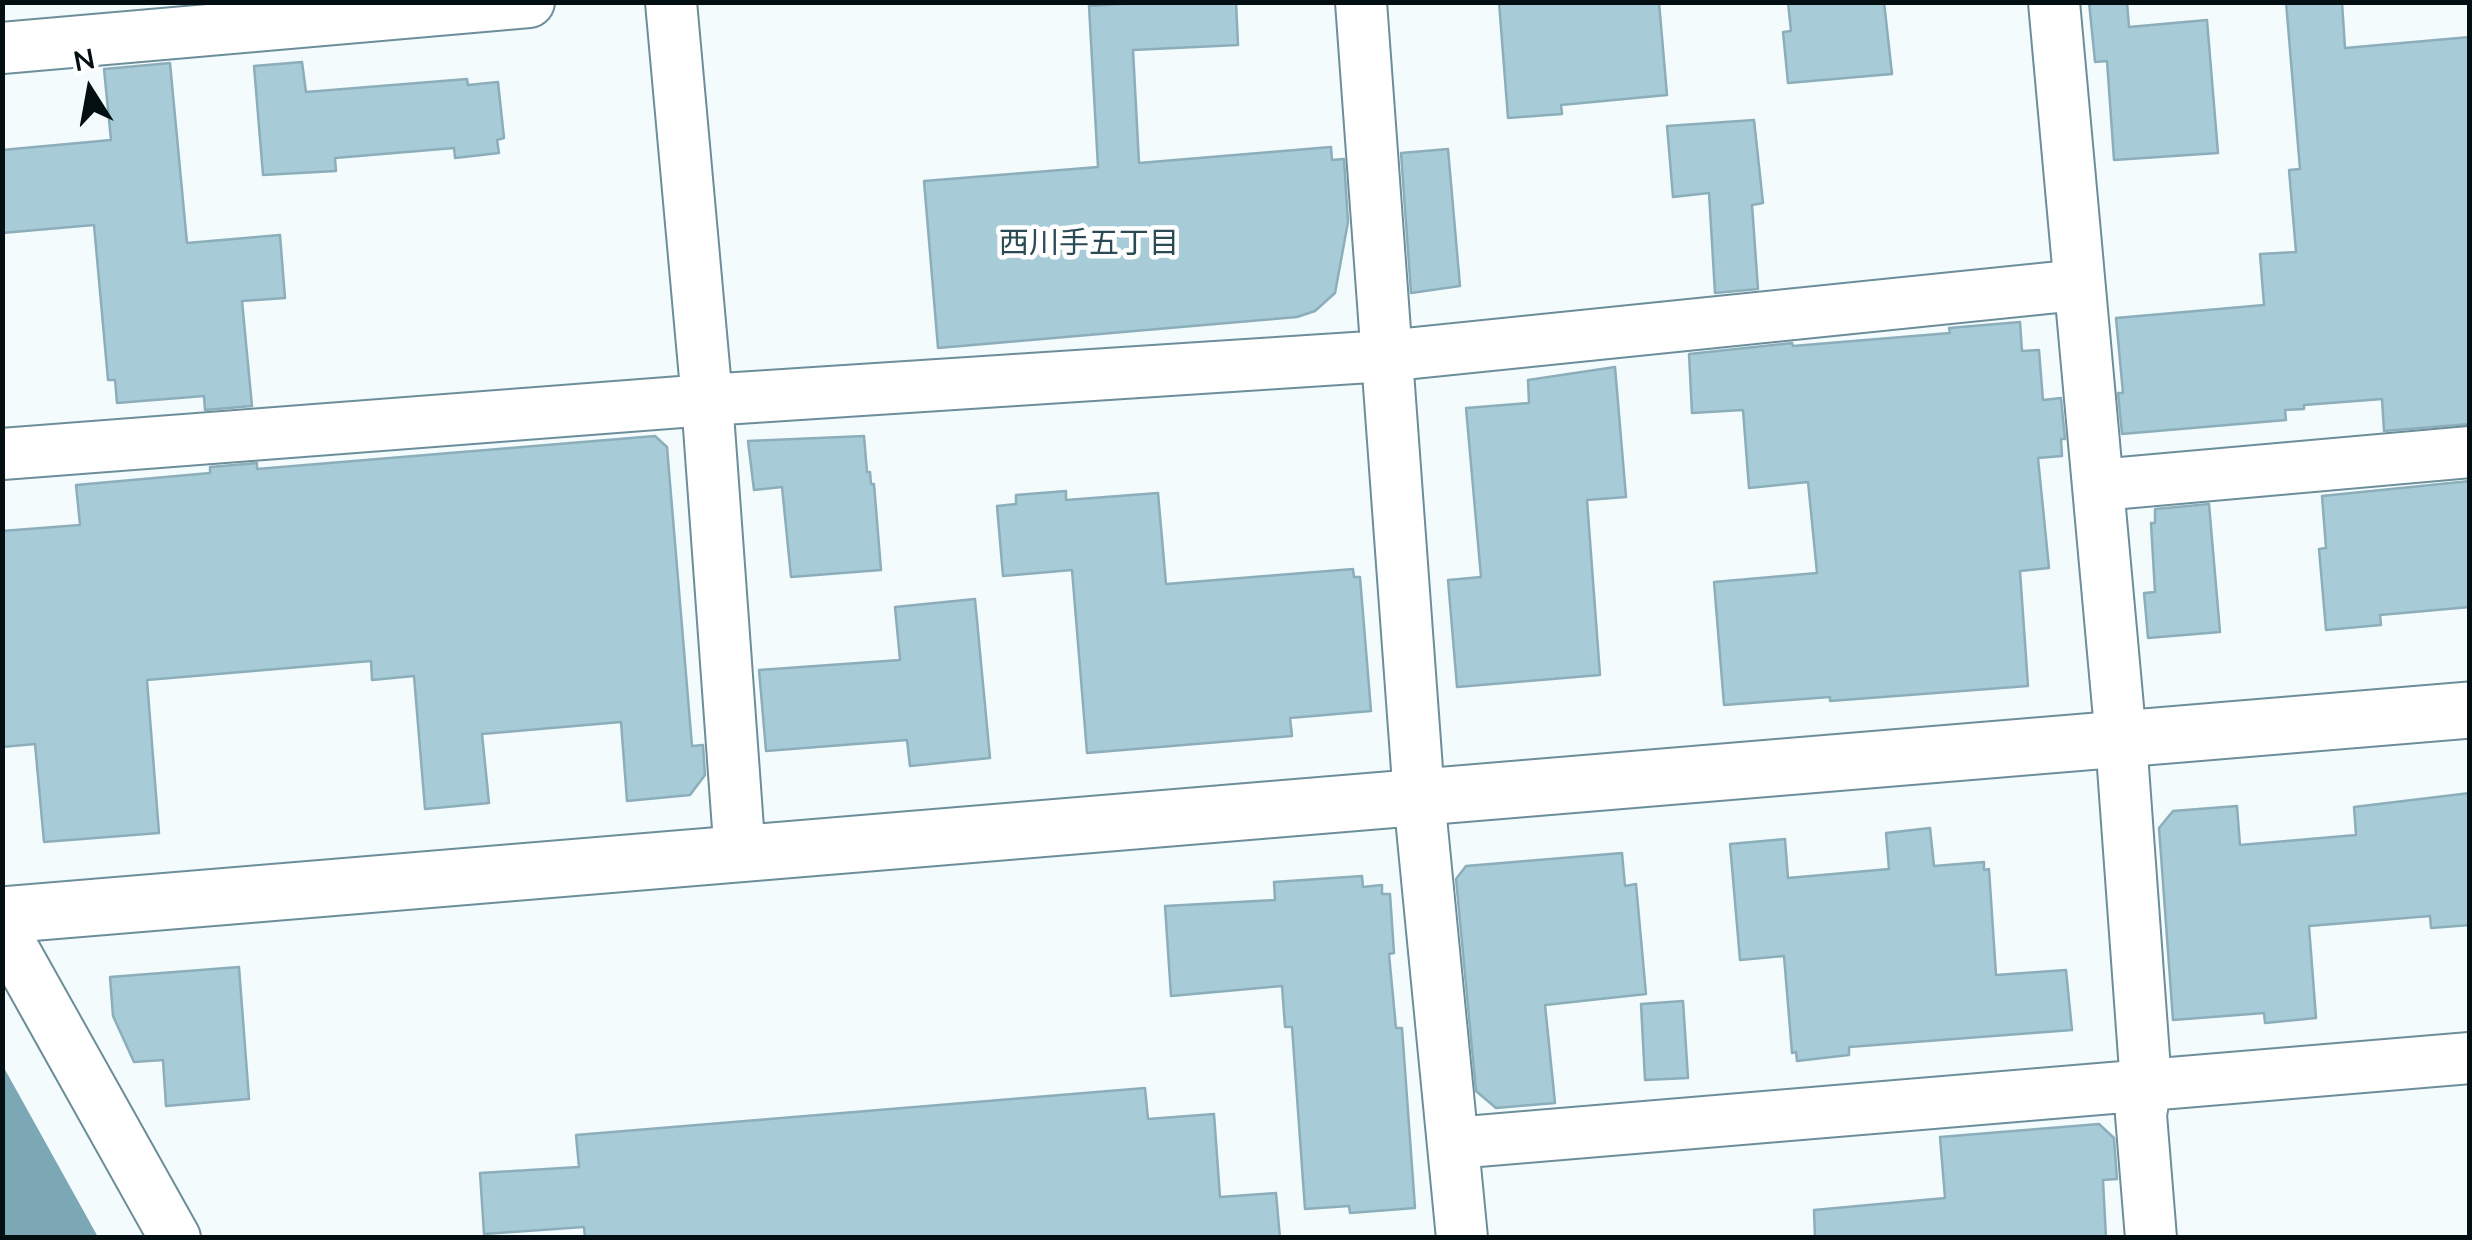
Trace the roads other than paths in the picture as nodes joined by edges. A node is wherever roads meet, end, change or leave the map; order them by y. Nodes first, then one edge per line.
1 (529, 2) edge
2 (671, 2) edge
3 (1362, 2) edge
4 (2054, 2) edge
5 (2, 48) edge
6 (2078, 285) junction
7 (1385, 356) junction
8 (708, 400) junction
9 (2470, 452) edge
10 (2, 454) edge
11 (2099, 486) junction
12 (2470, 710) edge
13 (2121, 740) junction
14 (1419, 797) junction
15 (740, 856) junction
16 (2, 915) edge
17 (2, 929) edge
18 (2470, 1058) edge
19 (2146, 1084) junction
20 (1454, 1143) junction
21 (175, 1238) edge
22 (1462, 1238) edge
23 (2151, 1238) edge

1 - 5 street
2 - 8 street
3 - 7 street
4 - 6 street
6 - 7 street
6 - 11 street
7 - 8 street
7 - 14 street
8 - 10 street
8 - 15 street
9 - 11 street
11 - 13 street
12 - 13 street
13 - 14 street
13 - 19 street
14 - 15 street
14 - 20 street
15 - 16 street
17 - 21 street
18 - 19 street
19 - 20 street
19 - 23 street
20 - 22 street

